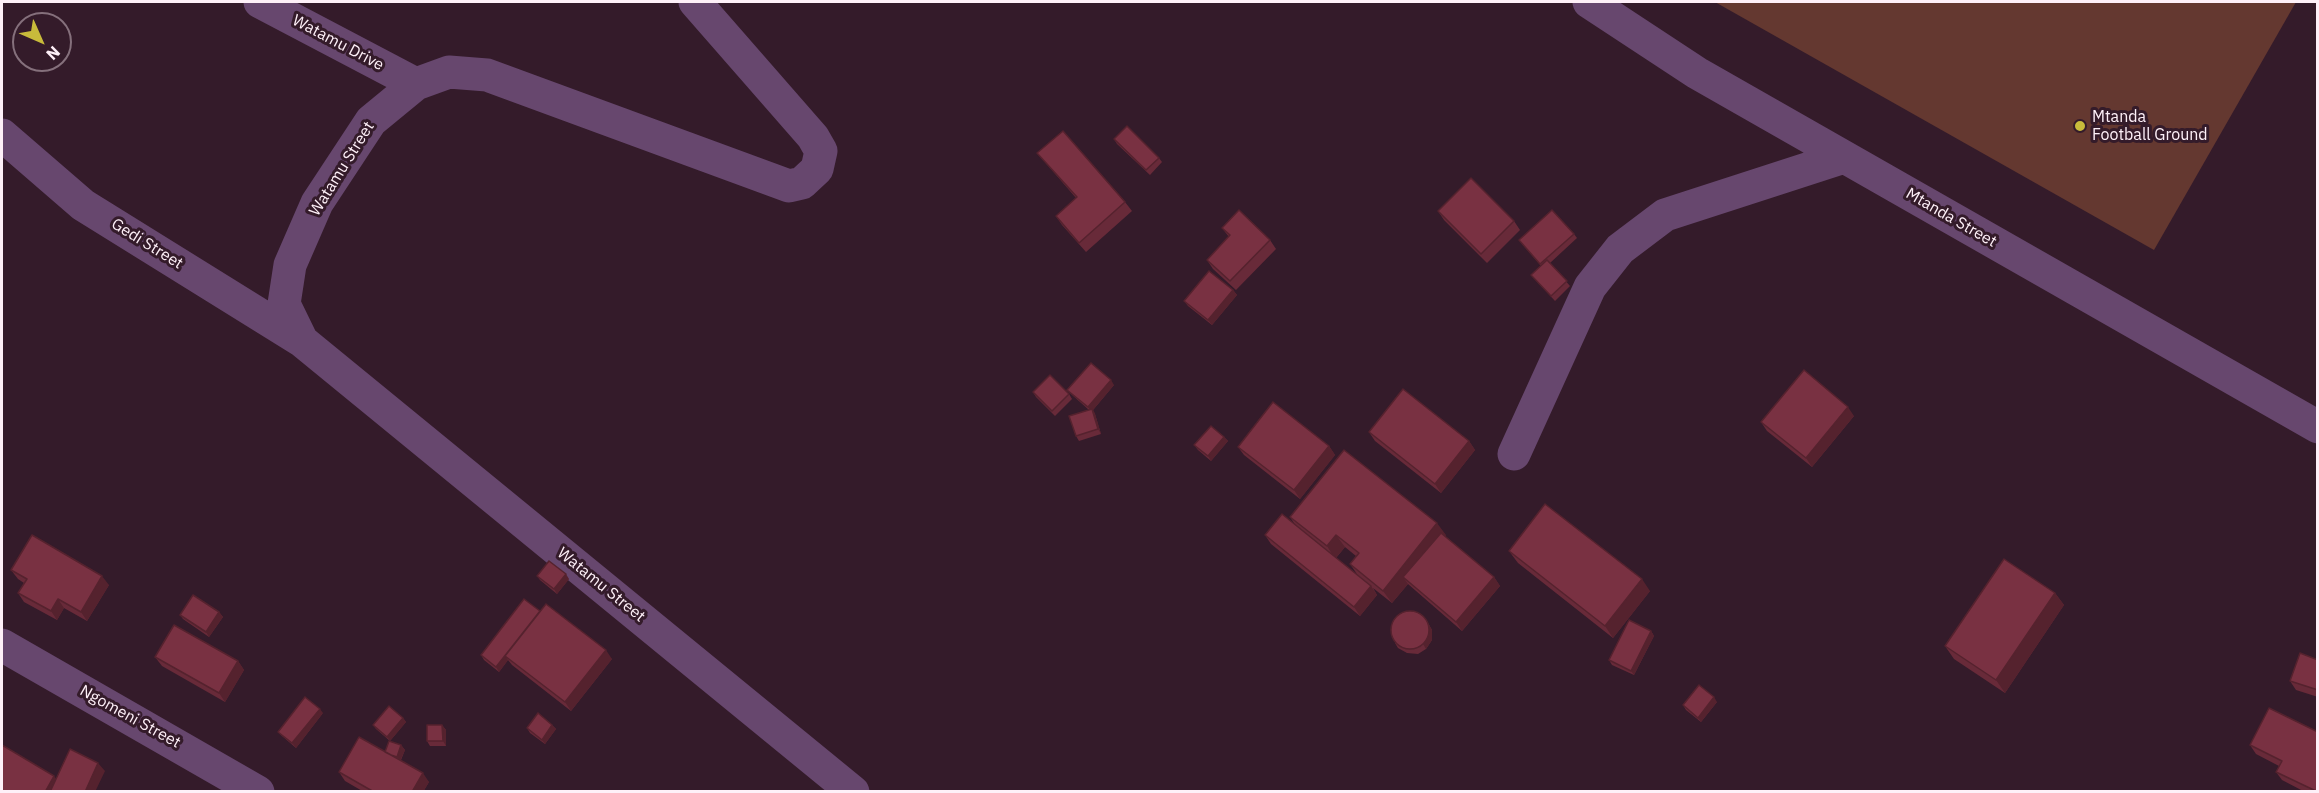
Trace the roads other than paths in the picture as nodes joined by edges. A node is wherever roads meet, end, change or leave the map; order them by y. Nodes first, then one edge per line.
1 (260, 2) edge
2 (695, 2) edge
3 (1589, 2) edge
4 (416, 84) junction
5 (2, 135) edge
6 (1844, 157) junction
7 (302, 340) junction
8 (2318, 427) edge
9 (1514, 454) dead end
10 (2, 645) edge
11 (258, 792) edge
12 (853, 792) edge

1 - 4 street, Watamu Drive
2 - 4 street, Watamu Street
3 - 6 street, Mtanda Street
4 - 7 street, Watamu Street
5 - 7 street, Gedi Street
6 - 8 street, Mtanda Street
6 - 9 street
7 - 12 street, Watamu Street
10 - 11 street, Ngomeni Street

